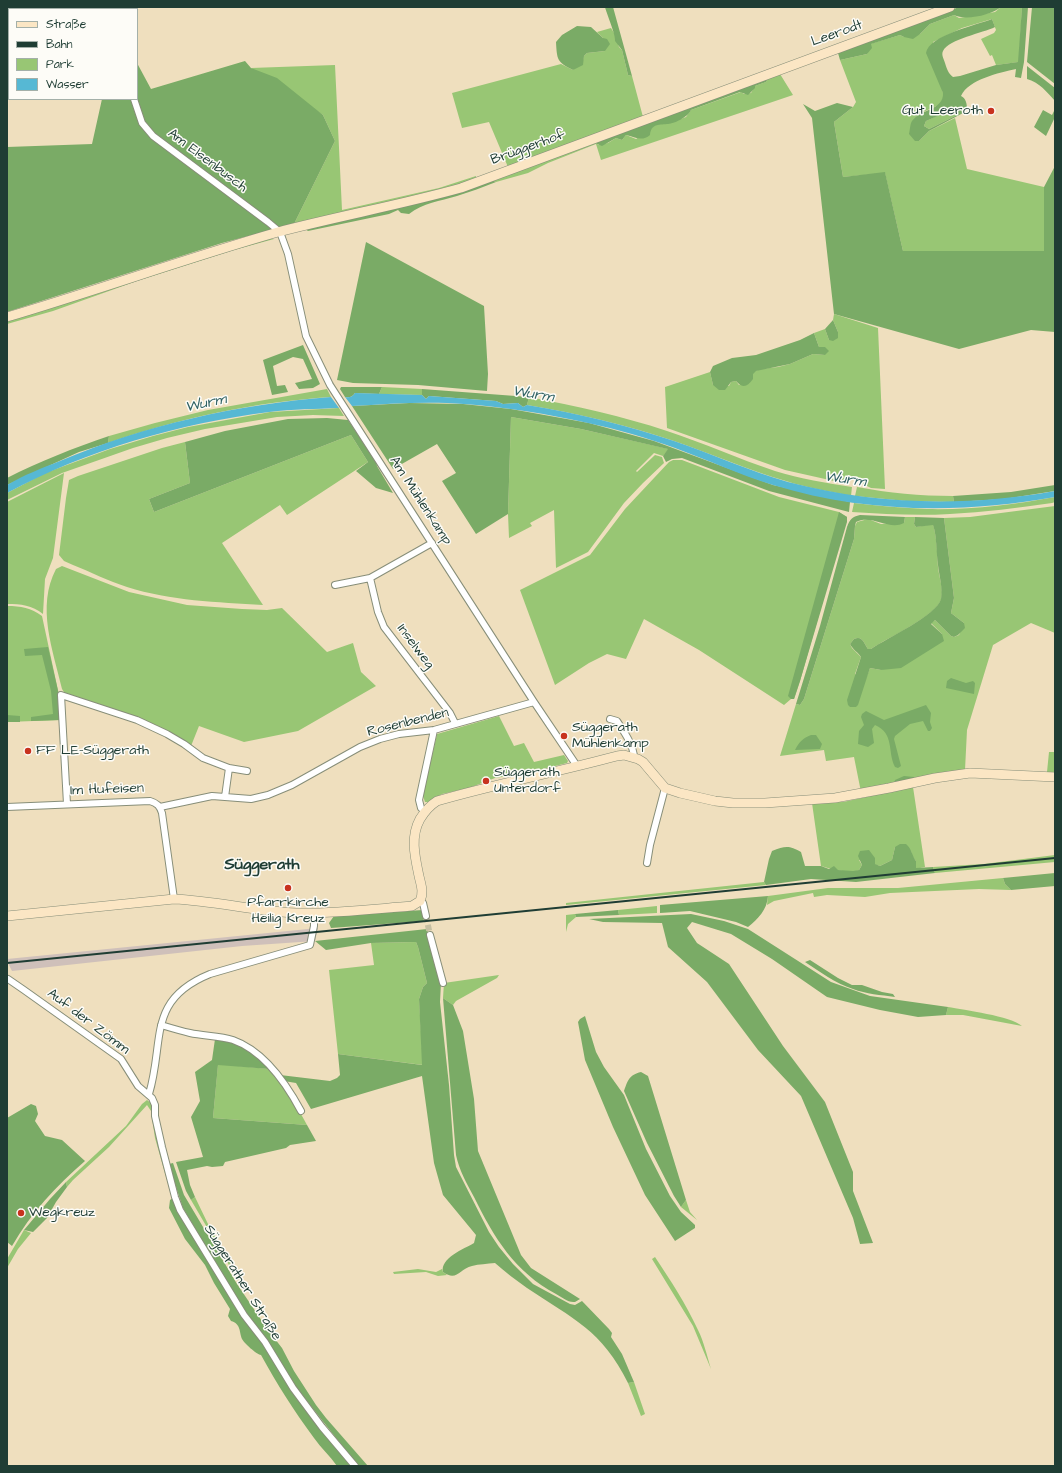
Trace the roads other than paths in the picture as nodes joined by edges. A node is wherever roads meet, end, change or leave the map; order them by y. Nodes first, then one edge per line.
1 (950, 7) edge
2 (779, 70) joint
3 (134, 100) edge
4 (280, 232) junction
5 (7, 317) edge
6 (432, 543) junction
7 (370, 578) junction
8 (335, 585) dead end
9 (534, 702) junction
10 (610, 719) dead end
11 (456, 724) junction
12 (434, 730) junction
13 (634, 757) junction
14 (577, 766) junction
15 (228, 768) junction
16 (247, 771) dead end
17 (1055, 777) edge
18 (665, 788) junction
19 (224, 797) junction
20 (67, 804) junction
21 (7, 807) edge
22 (160, 807) junction
23 (424, 811) junction
24 (647, 863) dead end
25 (174, 899) junction
26 (420, 901) junction
27 (314, 912) junction
28 (7, 916) edge
29 (426, 916) tunnel mouth
30 (430, 935) tunnel mouth
31 (7, 979) edge
32 (443, 983) dead end
33 (161, 1025) junction
34 (149, 1094) junction
35 (301, 1111) dead end
36 (355, 1466) edge

1 - 2 main road, Leerodt
2 - 4 main road, Brüggerhof
3 - 4 street, Am Elsenbusch
4 - 5 main road, Brüggerhof
4 - 6 street, Am Mühlenkamp
6 - 7 street
6 - 9 street, Am Mühlenkamp
7 - 8 street
7 - 11 street, Inselweg
9 - 11 street, Rosenbenden
9 - 14 street, Am Mühlenkamp
10 - 13 street
11 - 12 street, Rosenbenden
12 - 19 street, Rosenbenden
12 - 23 street
13 - 14 main road
13 - 18 main road
14 - 23 main road
15 - 16 street
15 - 19 street
15 - 20 street
17 - 18 main road
18 - 24 street
19 - 22 street, Rosenbenden
20 - 21 street, Im Hufeisen
20 - 22 street, Im Hufeisen
22 - 25 street, Im Hufeisen
23 - 26 main road
25 - 27 main road
25 - 28 main road
26 - 27 main road
26 - 29 street
27 - 33 street
30 - 32 street
31 - 34 street, Auf der Zömm
33 - 34 street
33 - 35 street
34 - 36 street, Süggerather Straße

